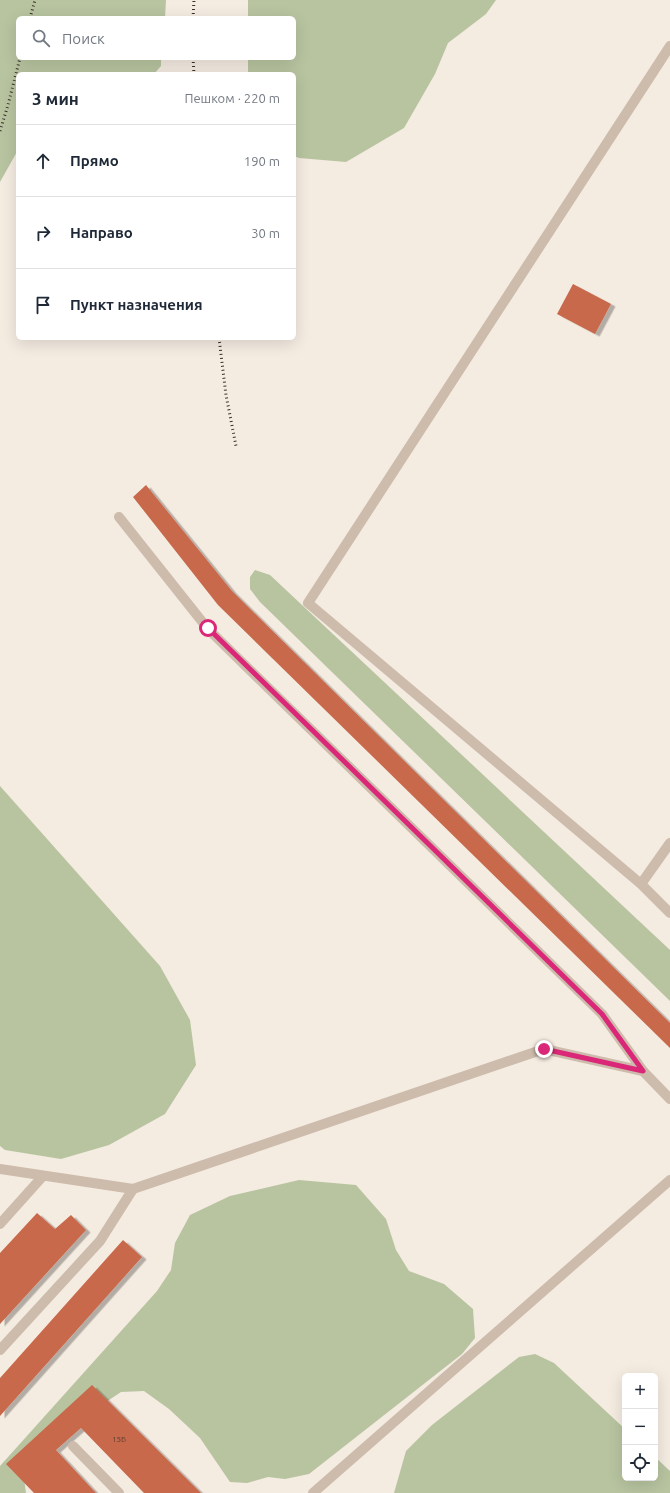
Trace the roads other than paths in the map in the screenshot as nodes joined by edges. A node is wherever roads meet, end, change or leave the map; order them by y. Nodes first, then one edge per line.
1 (670, 46) edge
2 (119, 517) dead end
3 (670, 843) edge
4 (642, 884) junction
5 (670, 913) edge
6 (643, 1071) junction
7 (670, 1099) edge
8 (0, 1169) edge
9 (43, 1176) junction
10 (670, 1180) edge
11 (132, 1189) junction
12 (0, 1224) edge
13 (0, 1350) edge
14 (73, 1446) dead end
15 (119, 1493) edge
16 (312, 1493) edge

1 - 4 street
2 - 6 street
3 - 4 street
4 - 5 street
6 - 7 street
6 - 11 street
8 - 9 street
9 - 11 street
9 - 12 street
10 - 16 street
11 - 13 street
14 - 15 street

